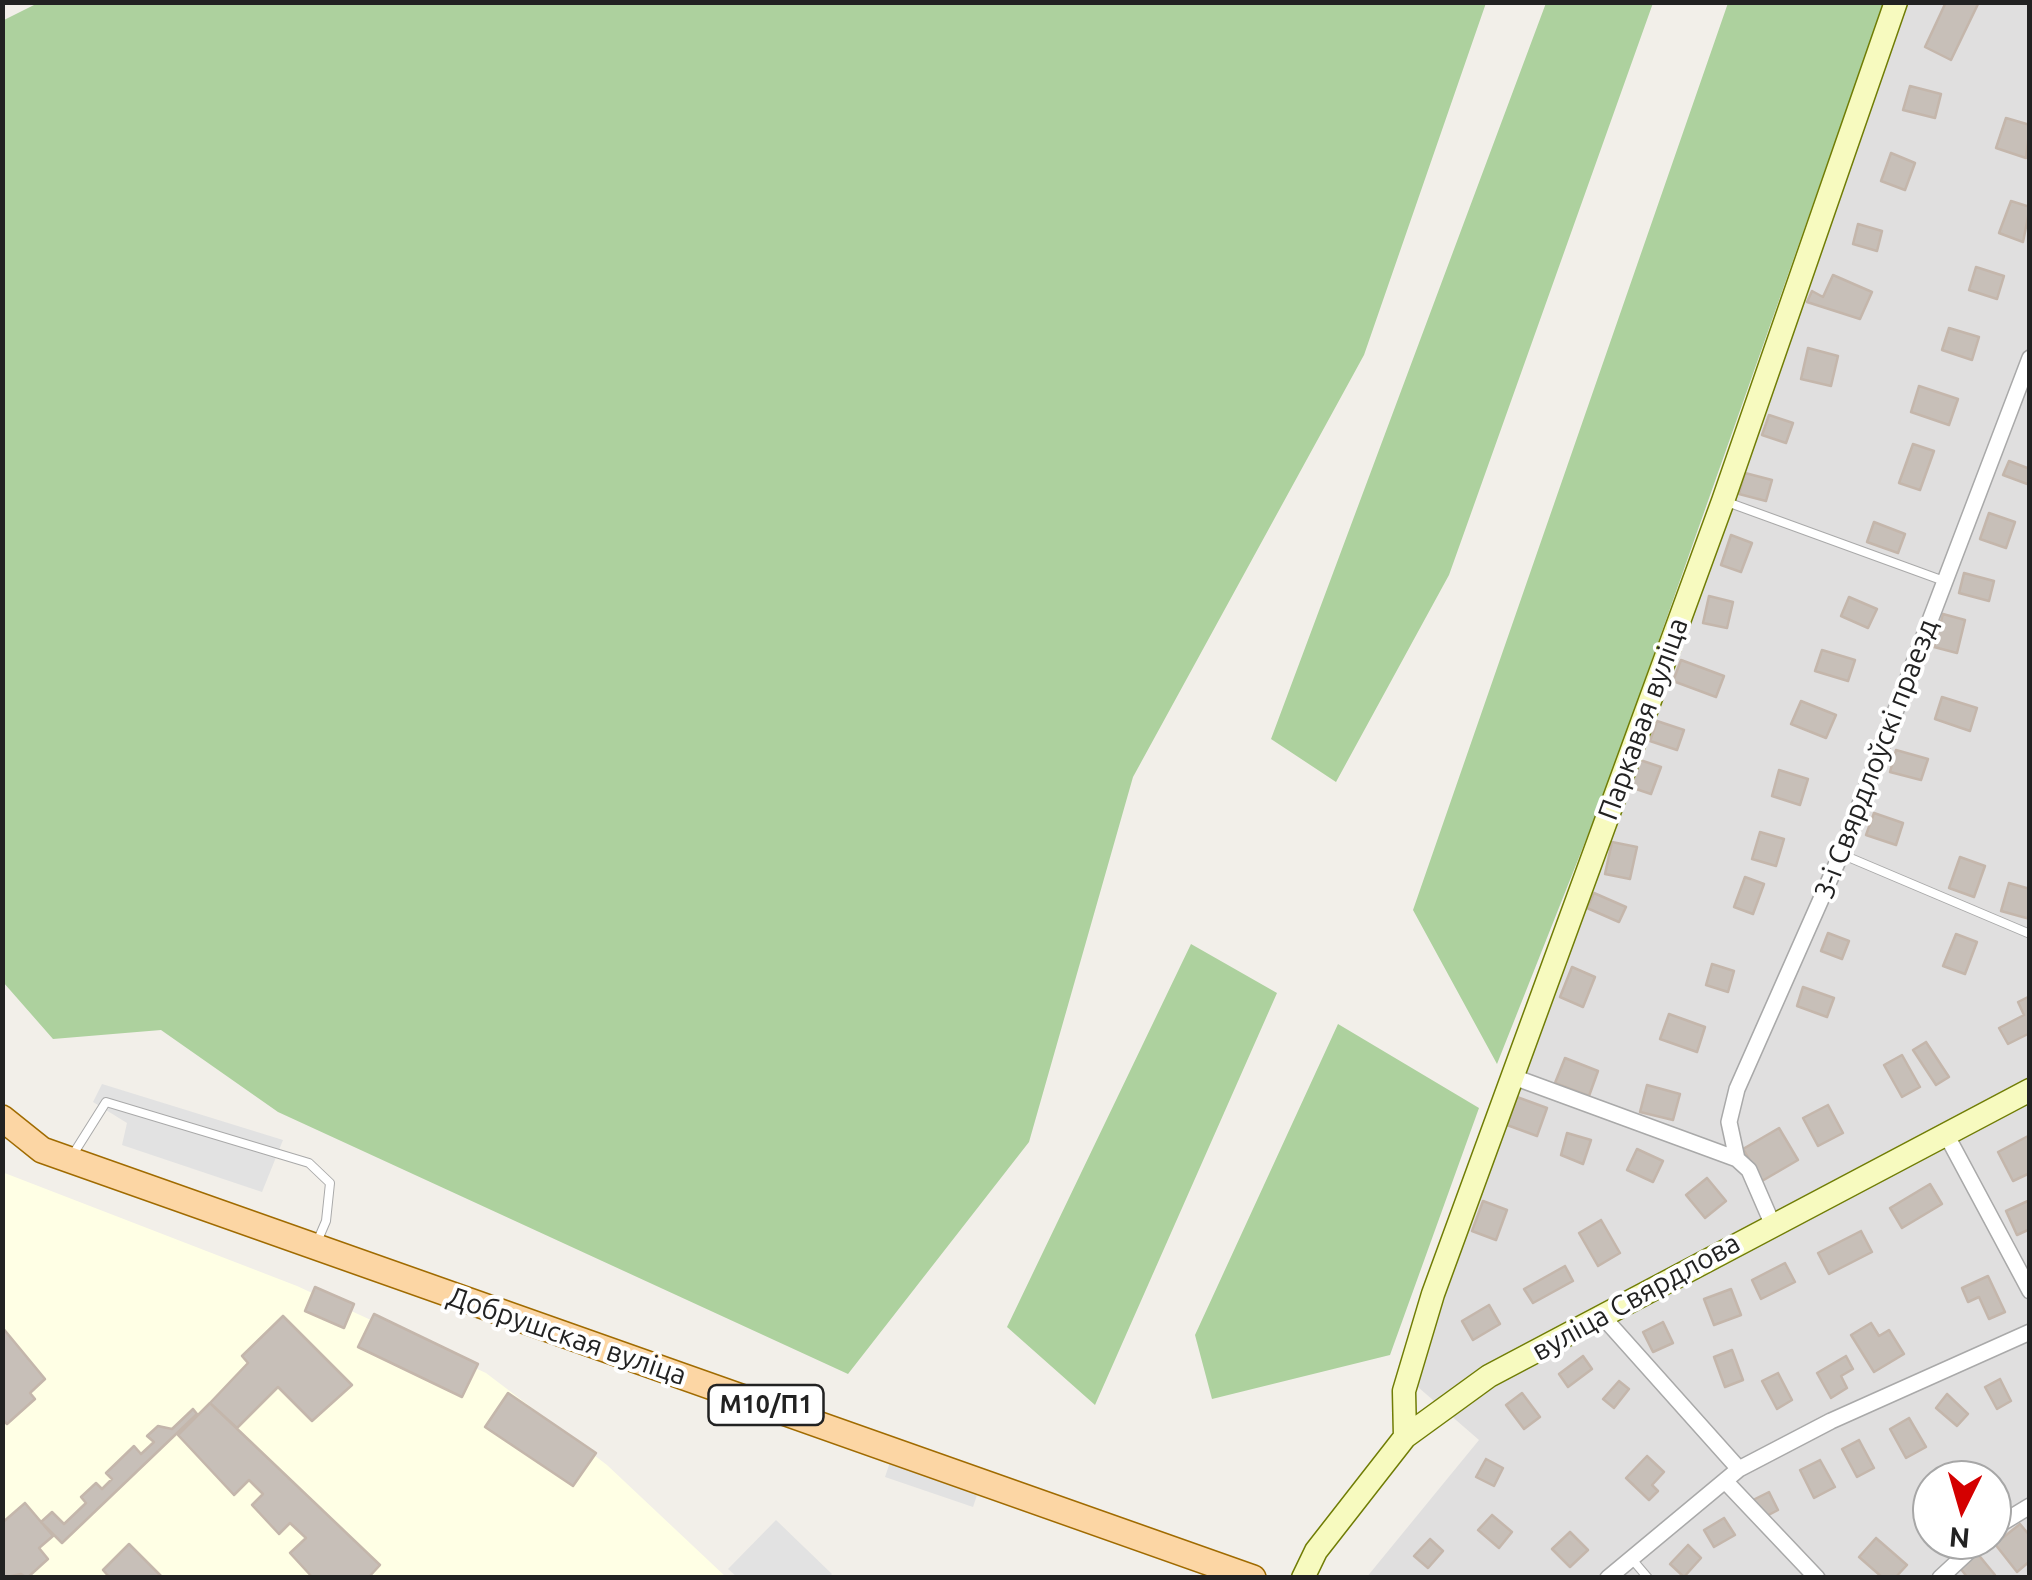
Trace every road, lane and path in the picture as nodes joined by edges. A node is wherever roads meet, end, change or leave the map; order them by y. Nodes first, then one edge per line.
1 (1896, 2) edge
2 (2030, 358) edge
3 (1723, 501) junction
4 (1945, 582) junction
5 (1841, 854) junction
6 (2030, 934) edge
7 (1511, 1076) junction
8 (2030, 1090) edge
9 (2, 1118) edge
10 (1947, 1136) junction
11 (1737, 1159) junction
12 (70, 1160) junction
13 (1772, 1223) junction
14 (316, 1246) junction
15 (2030, 1291) edge
16 (1604, 1318) junction
17 (2030, 1332) edge
18 (1406, 1437) junction
19 (1740, 1469) junction
20 (1726, 1482) junction
21 (1631, 1558) junction
22 (1959, 1560) edge
23 (1253, 1578) edge
24 (1303, 1578) edge
25 (1608, 1578) edge
26 (1648, 1578) edge
27 (1818, 1578) edge
28 (1940, 1578) edge

1 - 3 street, Паркавая вуліца
2 - 4 street, 3-і Свярдлоўскі праезд
3 - 4 lane
3 - 7 street, Паркавая вуліца
4 - 5 street, 3-і Свярдлоўскі праезд
5 - 6 lane
5 - 11 street, 3-і Свярдлоўскі праезд
7 - 11 street
7 - 18 street, Паркавая вуліца
8 - 10 street, вуліца Свярдлова
9 - 12 main road, Добрушская вуліца / М10/П1
10 - 13 street, вуліца Свярдлова
10 - 15 street
11 - 13 street
12 - 14 main road, Добрушская вуліца / М10/П1
12 - 14 lane
13 - 16 street, вуліца Свярдлова
14 - 23 main road, Добрушская вуліца / М10/П1
16 - 18 street, вуліца Свярдлова
16 - 19 street
17 - 19 street
18 - 24 street, вуліца Свярдлова
19 - 20 street
20 - 21 street
20 - 27 street
21 - 25 street
21 - 26 lane
22 - 28 street

